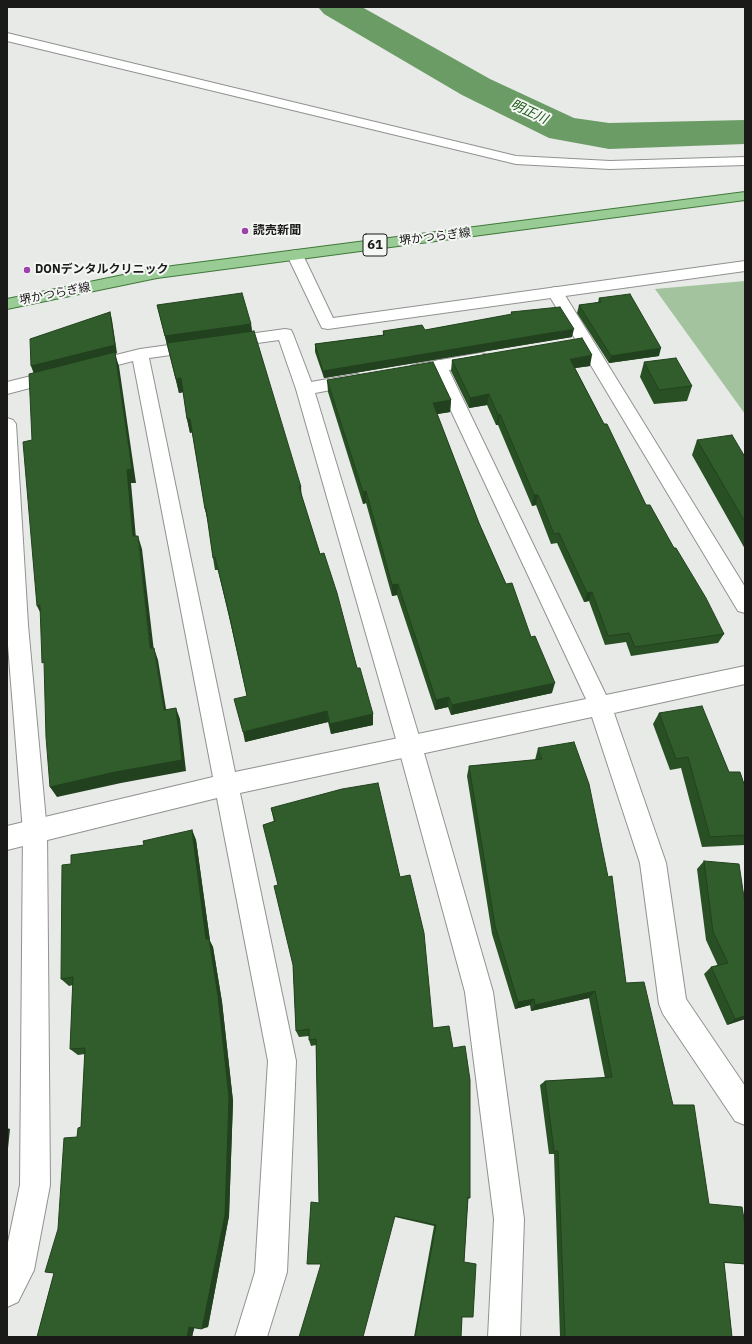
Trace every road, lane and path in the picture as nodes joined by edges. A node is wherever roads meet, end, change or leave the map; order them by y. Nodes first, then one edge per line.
1 (7, 37) edge
2 (745, 161) edge
3 (745, 196) edge
4 (295, 255) junction
5 (745, 266) edge
6 (555, 292) junction
7 (7, 304) edge
8 (585, 341) junction
9 (562, 345) edge
10 (140, 354) junction
11 (500, 356) edge
12 (439, 366) junction
13 (400, 373) edge
14 (376, 377) edge
15 (7, 388) edge
16 (305, 389) junction
17 (7, 424) edge
18 (745, 605) edge
19 (12, 625) edge
20 (745, 676) edge
21 (600, 706) junction
22 (410, 746) junction
23 (226, 785) junction
24 (35, 832) junction
25 (7, 838) edge
26 (745, 1111) edge
27 (7, 1290) edge
28 (251, 1337) edge
29 (504, 1337) edge

1 - 2 street
3 - 4 main road, 堺かつらぎ線 / 61
4 - 6 street
4 - 7 main road, 堺かつらぎ線 / 61
5 - 6 street
6 - 8 street
8 - 9 street
8 - 18 street
10 - 15 street
10 - 16 street
10 - 23 street
11 - 12 street
12 - 13 street
12 - 21 street
14 - 16 street
16 - 22 street
17 - 19 street
19 - 24 street
20 - 21 street
21 - 22 street
21 - 26 street
22 - 23 street
22 - 29 street
23 - 24 street
23 - 28 street
24 - 25 street
24 - 27 street

